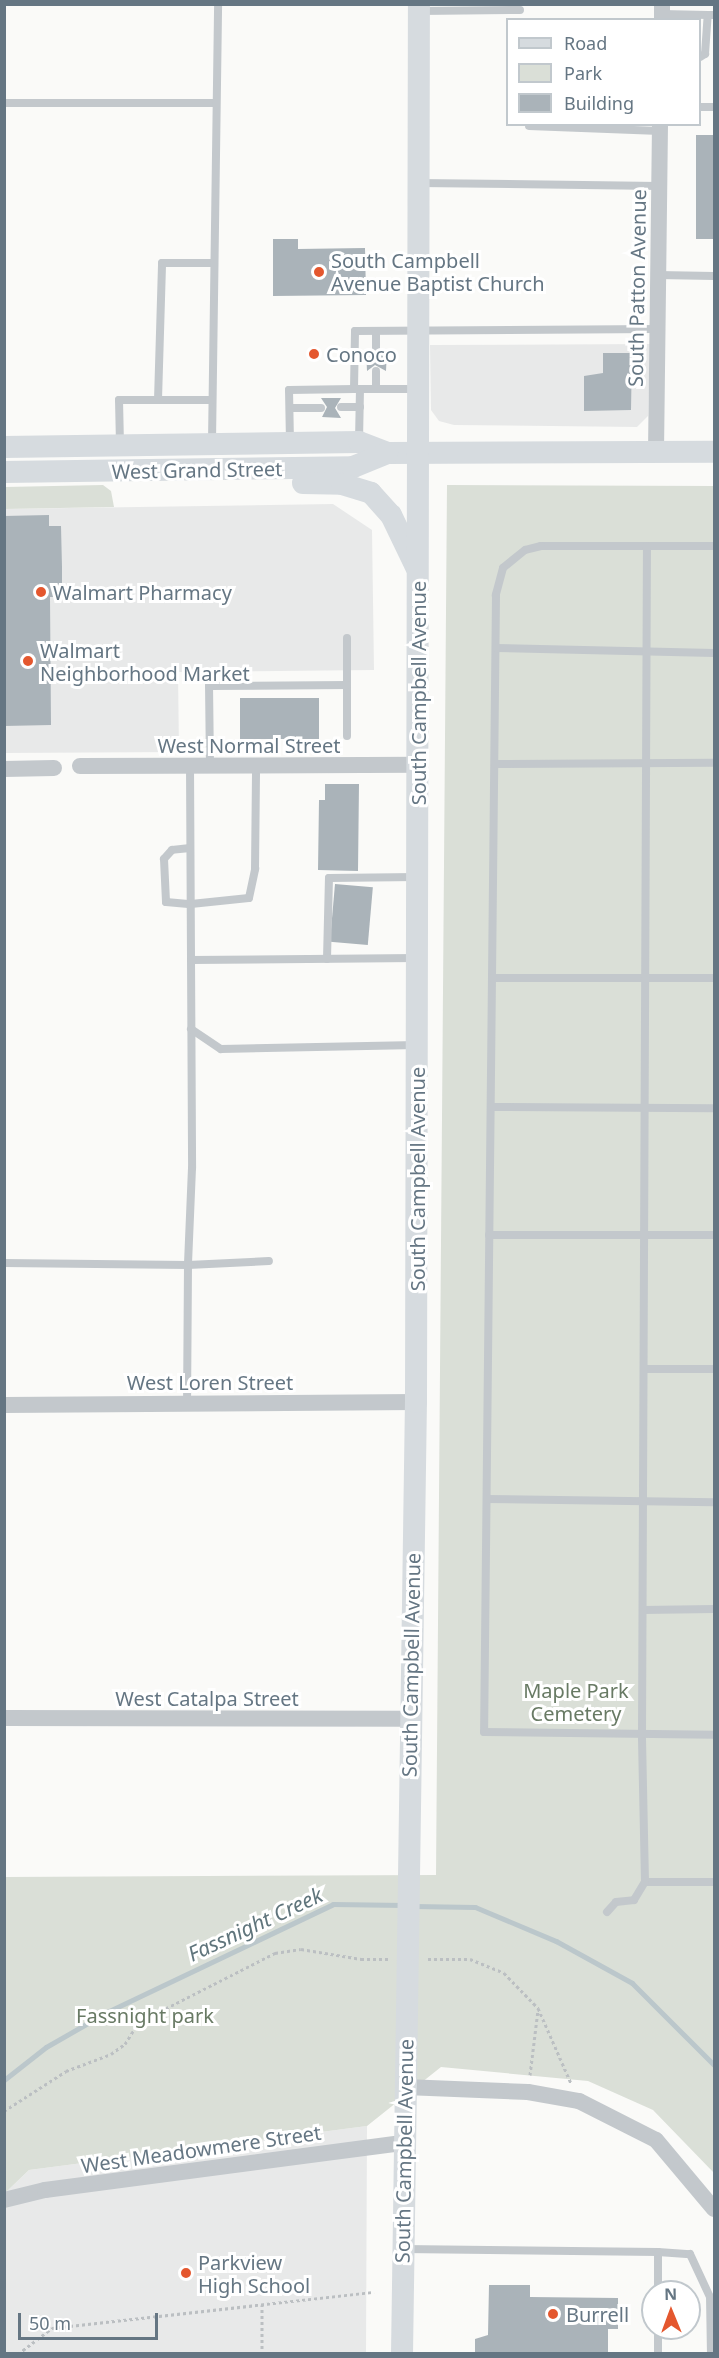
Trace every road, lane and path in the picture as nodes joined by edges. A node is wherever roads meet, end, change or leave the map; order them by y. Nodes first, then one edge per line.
1 (218, 4) edge
2 (419, 8) edge
3 (520, 10) dead end
4 (662, 13) edge
5 (711, 15) edge
6 (701, 56) edge
7 (4, 103) edge
8 (216, 103) junction
9 (529, 126) dead end
10 (660, 128) edge
11 (418, 183) junction
12 (659, 186) junction
13 (214, 263) junction
14 (658, 275) junction
15 (714, 276) edge
16 (657, 329) junction
17 (376, 331) junction
18 (418, 332) junction
19 (376, 350) dead end
20 (376, 371) dead end
21 (357, 389) junction
22 (376, 389) junction
23 (418, 389) junction
24 (158, 400) junction
25 (212, 400) junction
26 (360, 406) junction
27 (341, 407) dead end
28 (290, 408) junction
29 (321, 408) dead end
30 (359, 442) junction
31 (290, 443) junction
32 (120, 444) junction
33 (212, 444) junction
34 (4, 447) edge
35 (656, 452) junction
36 (714, 452) edge
37 (387, 453) junction
38 (418, 453) junction
39 (242, 470) junction
40 (4, 472) edge
41 (647, 546) junction
42 (714, 546) edge
43 (418, 573) junction
44 (347, 638) dead end
45 (496, 648) junction
46 (647, 651) junction
47 (714, 653) edge
48 (346, 685) junction
49 (347, 736) dead end
50 (647, 763) junction
51 (714, 763) edge
52 (495, 764) junction
53 (418, 765) junction
54 (80, 766) dead end
55 (190, 766) junction
56 (210, 766) junction
57 (256, 766) junction
58 (54, 768) dead end
59 (4, 769) edge
60 (190, 848) junction
61 (418, 877) junction
62 (191, 904) junction
63 (418, 958) junction
64 (327, 959) junction
65 (191, 960) junction
66 (647, 977) junction
67 (492, 978) junction
68 (714, 978) edge
69 (191, 1029) junction
70 (417, 1045) junction
71 (491, 1107) junction
72 (647, 1108) junction
73 (714, 1108) edge
74 (646, 1234) junction
75 (489, 1235) junction
76 (714, 1235) edge
77 (269, 1262) dead end
78 (4, 1263) edge
79 (188, 1265) junction
80 (645, 1369) junction
81 (714, 1369) edge
82 (416, 1402) junction
83 (187, 1404) junction
84 (4, 1405) edge
85 (487, 1499) junction
86 (644, 1501) junction
87 (714, 1503) edge
88 (714, 1609) edge
89 (643, 1610) junction
90 (4, 1718) edge
91 (409, 1719) junction
92 (642, 1734) junction
93 (714, 1735) edge
94 (645, 1882) junction
95 (714, 1882) edge
96 (607, 1912) dead end
97 (394, 1959) dead end
98 (426, 1959) dead end
99 (538, 2008) junction
100 (405, 2087) junction
101 (528, 2092) junction
102 (579, 2101) junction
103 (4, 2111) edge
104 (404, 2143) junction
105 (4, 2200) edge
106 (714, 2209) edge
107 (403, 2249) junction
108 (658, 2252) junction
109 (658, 2280) edge
110 (374, 2292) dead end
111 (262, 2305) junction
112 (18, 2354) edge
113 (262, 2354) edge
114 (402, 2354) edge
115 (711, 2354) edge

1 - 8 lane
2 - 3 lane
2 - 11 main road, South Campbell Avenue
4 - 5 lane
5 - 6 lane
7 - 8 lane
8 - 13 lane
9 - 10 lane
10 - 12 street, South Patton Avenue
11 - 12 lane
11 - 18 main road, South Campbell Avenue
12 - 14 street, South Patton Avenue
13 - 24 lane
13 - 25 lane
14 - 15 lane
14 - 16 street, South Patton Avenue
16 - 18 lane
16 - 35 street, South Patton Avenue
17 - 18 lane
17 - 19 lane
17 - 21 lane
18 - 23 main road, South Campbell Avenue
20 - 22 lane
21 - 22 lane
21 - 26 lane
21 - 28 lane
22 - 23 lane
23 - 38 main road, South Campbell Avenue
24 - 25 lane
24 - 32 lane
25 - 33 lane
26 - 27 lane
26 - 30 lane
28 - 29 lane
28 - 31 lane
30 - 31 main road, West Grand Street
30 - 37 main road, West Grand Street
31 - 33 main road, West Grand Street
32 - 33 main road, West Grand Street
32 - 34 main road, West Grand Street
35 - 36 main road, West Grand Street
35 - 38 main road, West Grand Street
37 - 38 main road, West Grand Street
37 - 39 main road, West Grand Street
38 - 43 main road, South Campbell Avenue
39 - 40 main road, West Grand Street
39 - 43 main road
41 - 42 lane
41 - 45 lane
41 - 46 lane
43 - 53 main road, South Campbell Avenue
44 - 48 lane
45 - 46 lane
45 - 52 lane
46 - 47 lane
46 - 50 lane
48 - 49 lane
48 - 56 lane
50 - 51 lane
50 - 52 lane
50 - 66 lane
52 - 67 lane
53 - 57 street, West Normal Street
53 - 61 main road, South Campbell Avenue
54 - 55 street, West Normal Street
55 - 56 street, West Normal Street
55 - 60 lane
56 - 57 street, West Normal Street
57 - 62 lane
58 - 59 street
60 - 62 lane
60 - 62 lane
61 - 63 main road, South Campbell Avenue
61 - 64 lane
62 - 65 lane
63 - 64 lane
63 - 70 main road, South Campbell Avenue
64 - 65 lane
65 - 69 lane
66 - 67 lane
66 - 68 lane
66 - 72 lane
67 - 71 lane
69 - 70 lane
69 - 79 lane
70 - 82 main road, South Campbell Avenue
71 - 72 lane
71 - 75 lane
72 - 73 lane
72 - 74 lane
74 - 75 lane
74 - 76 lane
74 - 80 lane
75 - 85 lane
77 - 79 lane
78 - 79 lane
79 - 83 lane
80 - 81 lane
80 - 86 lane
82 - 83 street, West Loren Street
82 - 91 main road, South Campbell Avenue
83 - 84 street, West Loren Street
85 - 86 lane
85 - 92 lane
86 - 87 lane
86 - 89 lane
88 - 89 lane
89 - 92 lane
90 - 91 street, West Catalpa Street
91 - 100 main road, South Campbell Avenue
92 - 93 lane
92 - 94 lane
94 - 95 lane
94 - 96 lane
97 - 103 path
98 - 99 path
99 - 101 path
99 - 102 path
100 - 101 street
100 - 104 main road, South Campbell Avenue
101 - 102 street
102 - 106 street
104 - 105 street, West Meadowmere Street
104 - 107 main road, South Campbell Avenue
107 - 108 lane
107 - 114 main road, South Campbell Avenue
108 - 109 lane
108 - 115 lane
110 - 111 path
111 - 112 path
111 - 113 path

